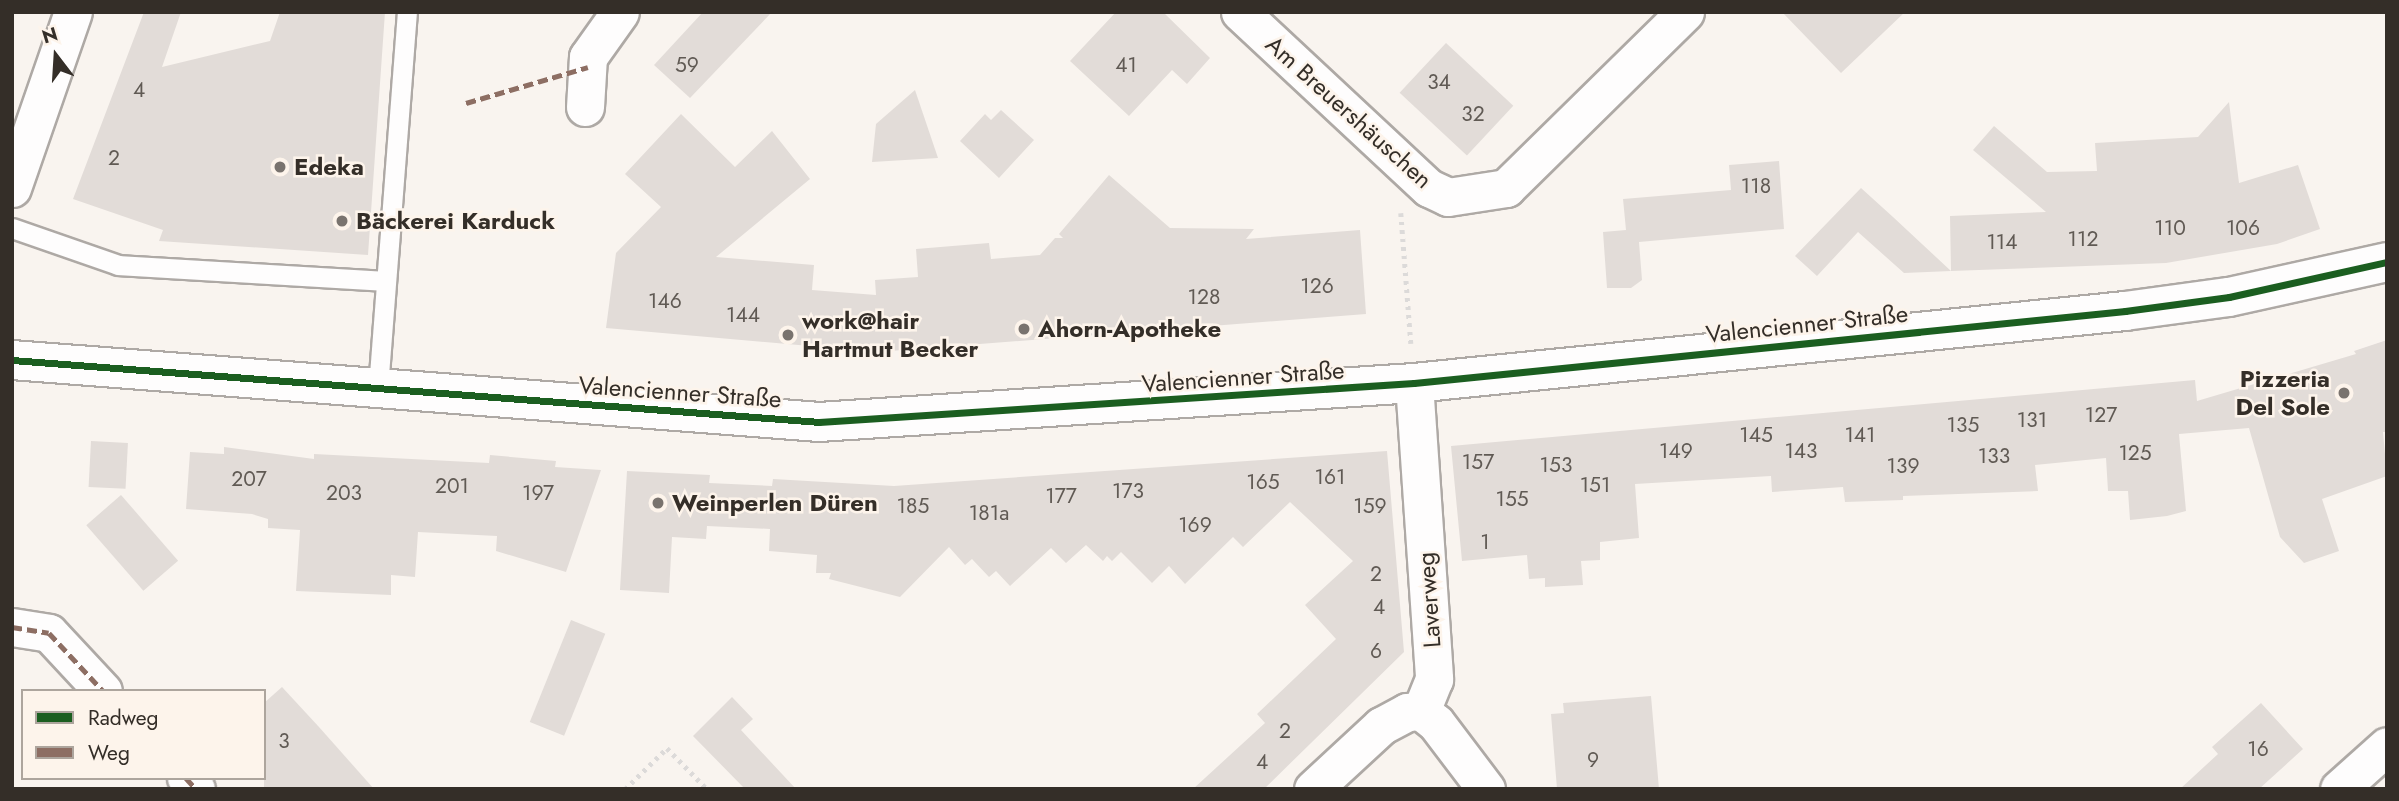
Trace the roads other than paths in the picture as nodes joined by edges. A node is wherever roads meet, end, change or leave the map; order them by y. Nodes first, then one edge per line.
1 (73, 12) edge
2 (407, 12) edge
3 (620, 12) edge
4 (1685, 12) edge
5 (1248, 15) edge
6 (585, 107) dead end
7 (12, 188) edge
8 (12, 228) edge
9 (2387, 262) edge
10 (386, 281) junction
11 (12, 360) edge
12 (1414, 383) junction
13 (378, 388) junction
14 (12, 627) edge
15 (101, 689) edge
16 (1421, 711) junction
17 (2387, 746) edge
18 (1313, 789) edge
19 (1486, 789) edge
20 (2339, 789) edge

1 - 7 street
2 - 10 lane
3 - 6 street
4 - 5 street, Am Breuershäuschen
8 - 10 lane
9 - 12 main road, Valencienner Straße
10 - 13 lane
11 - 13 main road, Valencienner Straße
12 - 13 main road, Valencienner Straße
12 - 16 street, Laverweg
14 - 15 street
16 - 18 street
16 - 19 street
17 - 20 street

